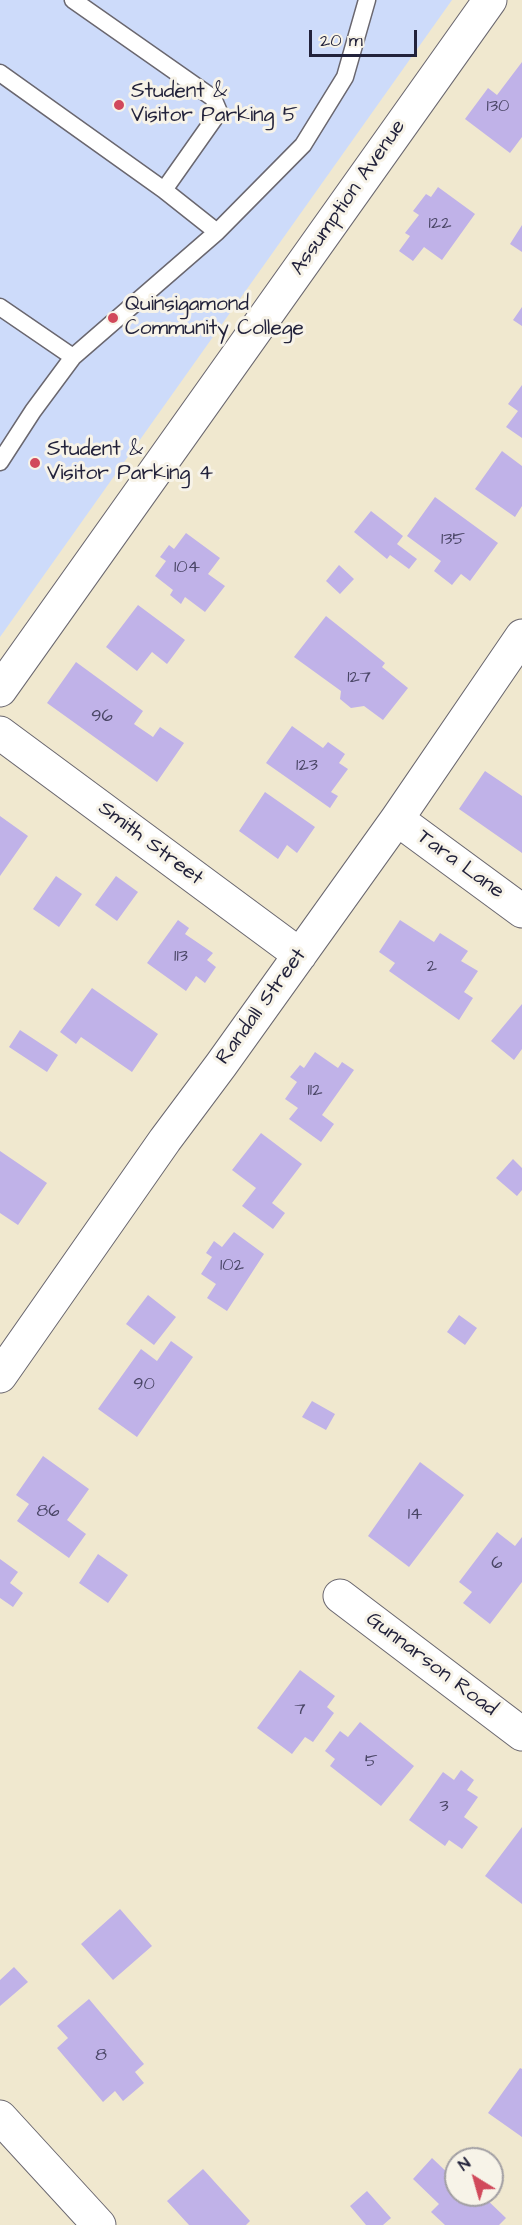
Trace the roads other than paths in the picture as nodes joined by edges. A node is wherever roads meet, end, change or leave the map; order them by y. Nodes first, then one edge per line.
1 (73, 0) edge
2 (367, 0) edge
3 (490, 0) edge
4 (0, 73) edge
5 (164, 190) junction
6 (217, 232) junction
7 (0, 307) edge
8 (73, 357) junction
9 (0, 462) edge
10 (522, 636) edge
11 (0, 690) edge
12 (0, 733) edge
13 (397, 819) junction
14 (522, 911) edge
15 (300, 955) junction
16 (0, 1377) edge
17 (340, 1596) dead end
18 (522, 1734) edge
19 (0, 2117) edge
20 (99, 2225) edge

1 - 5 lane
2 - 6 lane
3 - 11 street, Assumption Avenue
4 - 5 lane
5 - 6 lane
6 - 8 lane
7 - 8 lane
8 - 9 lane
10 - 13 street, Randall Street
12 - 15 street, Smith Street
13 - 14 street, Tara Lane
13 - 15 street, Randall Street
15 - 16 street, Randall Street
17 - 18 street, Gunnarson Road
19 - 20 street

